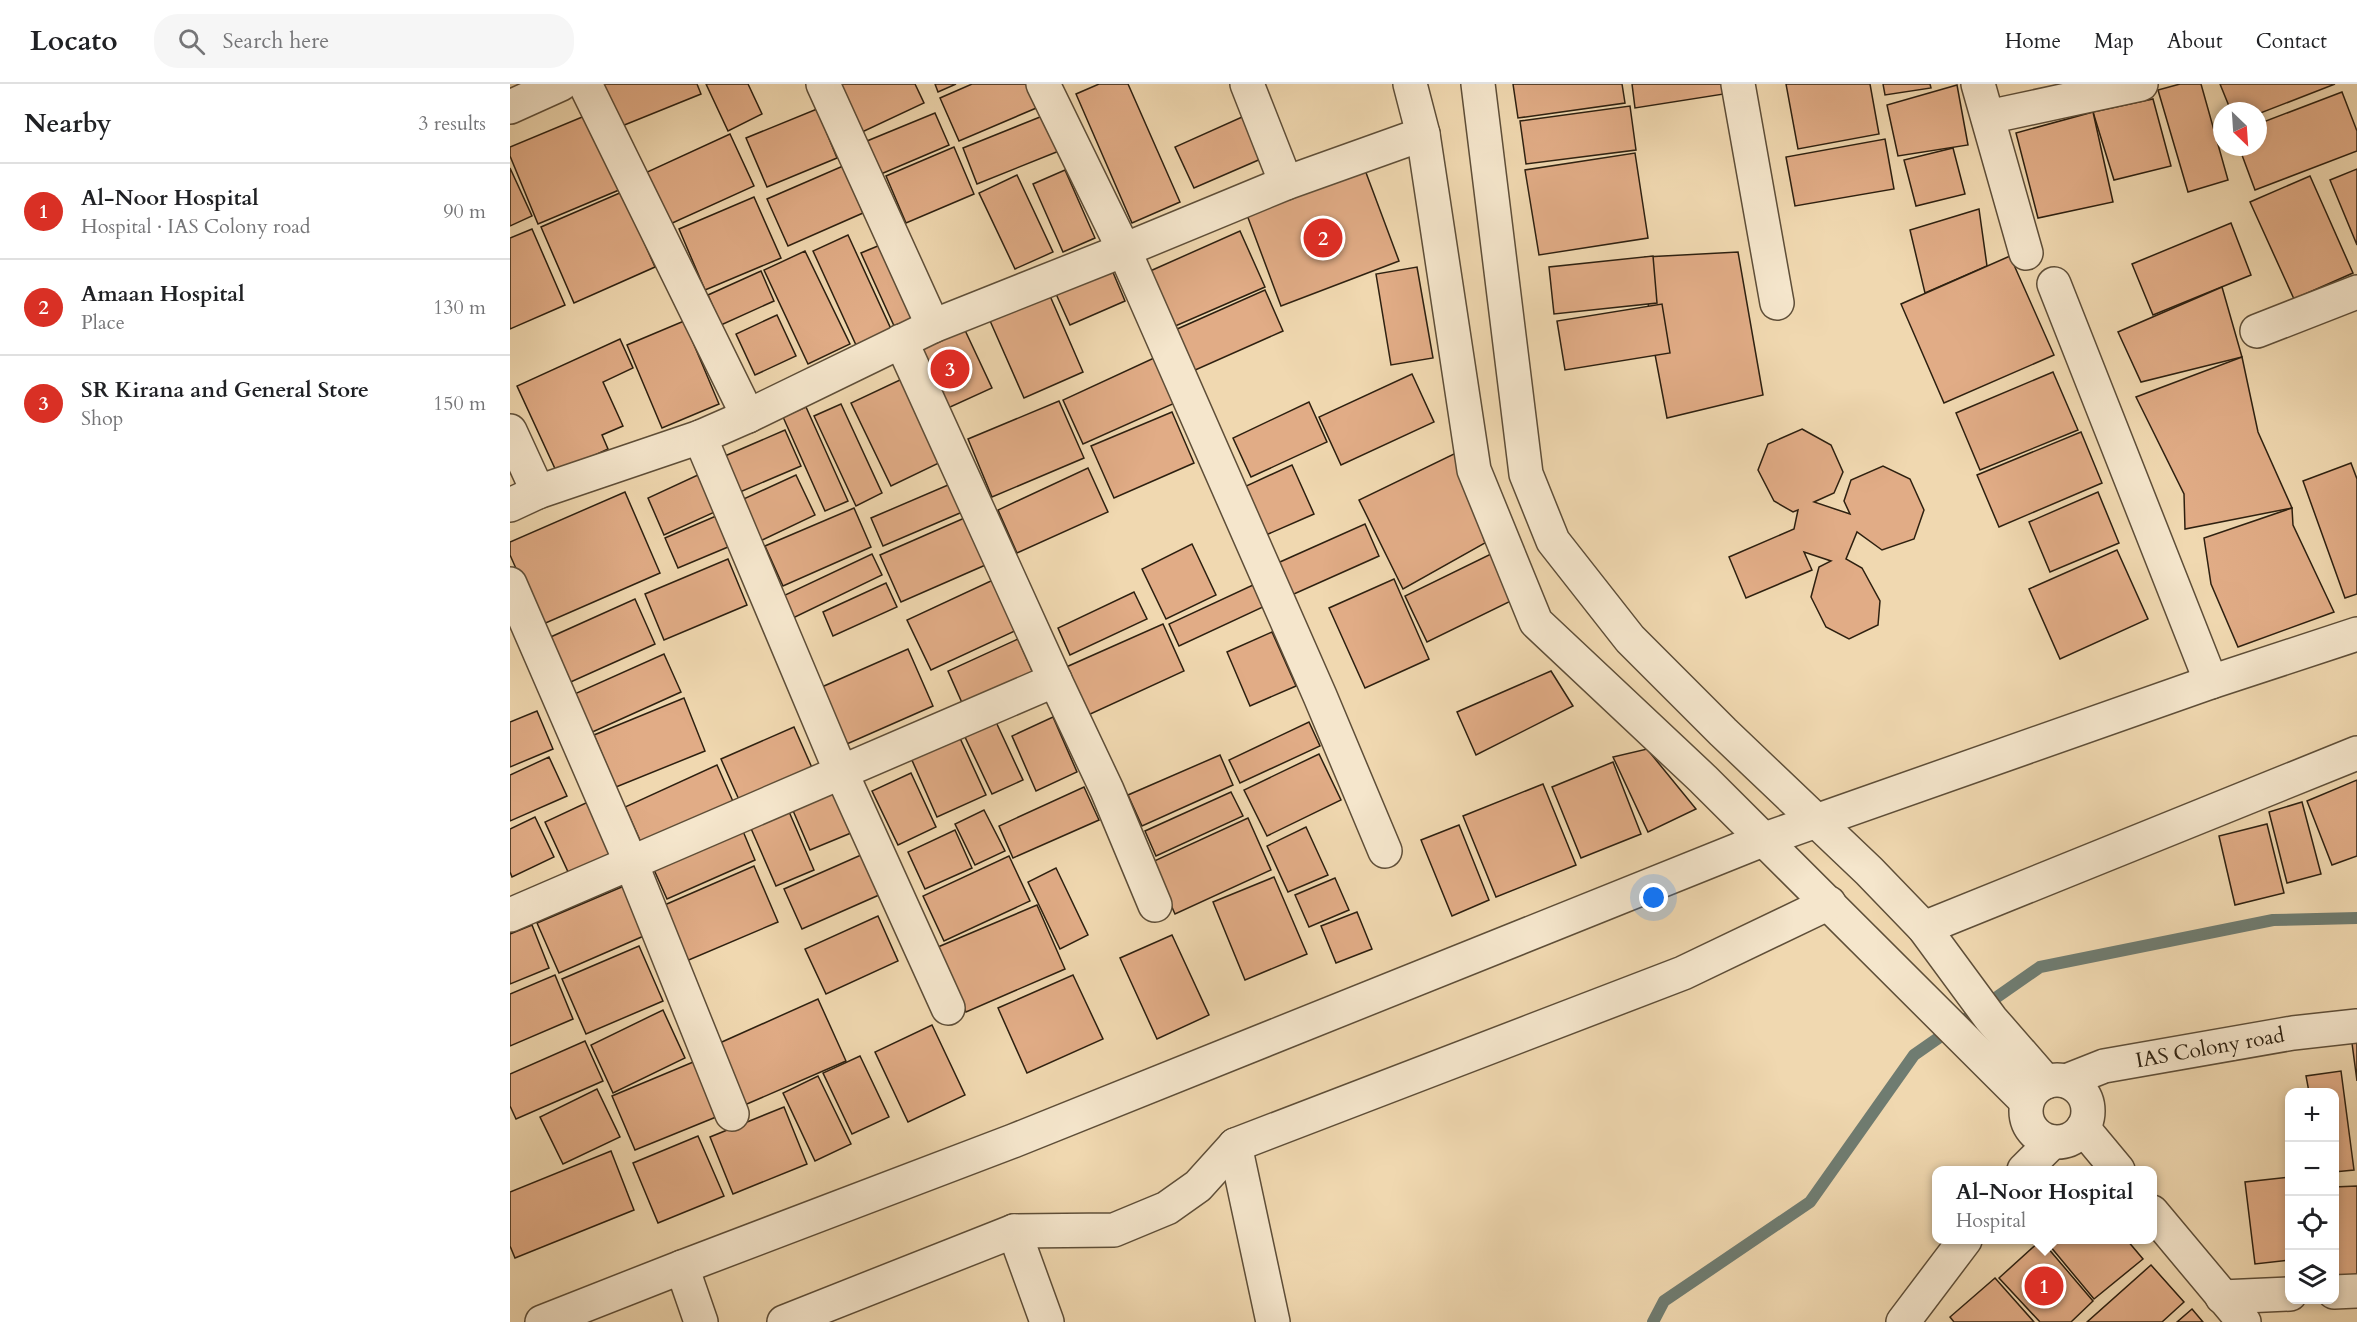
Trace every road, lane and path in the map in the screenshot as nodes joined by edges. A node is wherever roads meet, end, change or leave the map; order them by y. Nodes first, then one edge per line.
1 (561, 84) edge
2 (585, 84) edge
3 (823, 84) edge
4 (1043, 84) edge
5 (1247, 84) edge
6 (1410, 84) edge
7 (1478, 84) edge
8 (1738, 84) edge
9 (1978, 84) edge
10 (2141, 84) edge
11 (510, 108) edge
12 (1988, 117) junction
13 (1423, 134) junction
14 (1286, 183) junction
15 (1124, 250) junction
16 (2026, 253) dead end
17 (2054, 284) dead end
18 (2357, 292) edge
19 (1777, 303) dead end
20 (933, 326) junction
21 (2257, 332) dead end
22 (901, 341) junction
23 (748, 416) junction
24 (510, 431) edge
25 (700, 436) junction
26 (524, 499) edge
27 (510, 584) edge
28 (2357, 634) edge
29 (1055, 681) junction
30 (2211, 682) junction
31 (2357, 753) edge
32 (841, 772) junction
33 (1816, 821) junction
34 (1765, 839) junction
35 (1385, 851) dead end
36 (631, 863) junction
37 (1829, 903) junction
38 (1155, 905) dead end
39 (510, 915) edge
40 (1924, 928) junction
41 (948, 1008) dead end
42 (2357, 1026) edge
43 (2047, 1088) junction
44 (732, 1114) dead end
45 (2083, 1128) junction
46 (2052, 1142) junction
47 (1235, 1145) junction
48 (2028, 1166) edge
49 (2115, 1166) edge
50 (2157, 1218) edge
51 (1014, 1231) junction
52 (1961, 1244) edge
53 (682, 1266) junction
54 (2357, 1291) edge
55 (2339, 1292) edge
56 (2285, 1294) edge
57 (2222, 1297) junction
58 (841, 1311) edge
59 (543, 1322) edge
60 (701, 1322) edge
61 (784, 1322) edge
62 (1047, 1322) edge
63 (1273, 1322) edge
64 (1903, 1322) edge
65 (2244, 1322) edge

1 - 11 street
2 - 23 street
3 - 20 street
4 - 15 street
5 - 14 street
6 - 13 street
7 - 33 street
8 - 19 street
9 - 12 street
10 - 12 street
12 - 16 street
13 - 14 street
13 - 34 street
14 - 15 street
15 - 20 street
15 - 35 street
17 - 30 street
18 - 21 street
20 - 22 street
22 - 23 street
22 - 29 street
23 - 25 street
24 - 26 street
25 - 26 street
25 - 32 street
27 - 36 street
28 - 30 street
29 - 32 street
29 - 38 street
30 - 33 street
31 - 40 street
32 - 36 street
32 - 41 street
33 - 34 street
33 - 40 street
34 - 37 street
34 - 53 street
36 - 39 street
36 - 44 street
37 - 43 street
37 - 47 street
40 - 43 street
42 - 43 street, IAS Colony road
43 - 45 street
43 - 46 street
45 - 46 street
45 - 49 street
46 - 48 street
47 - 51 street
47 - 63 street
50 - 57 street
51 - 58 street
51 - 62 street
52 - 64 street
53 - 59 street
53 - 60 street
54 - 55 street
56 - 57 street
57 - 65 street
58 - 61 street

